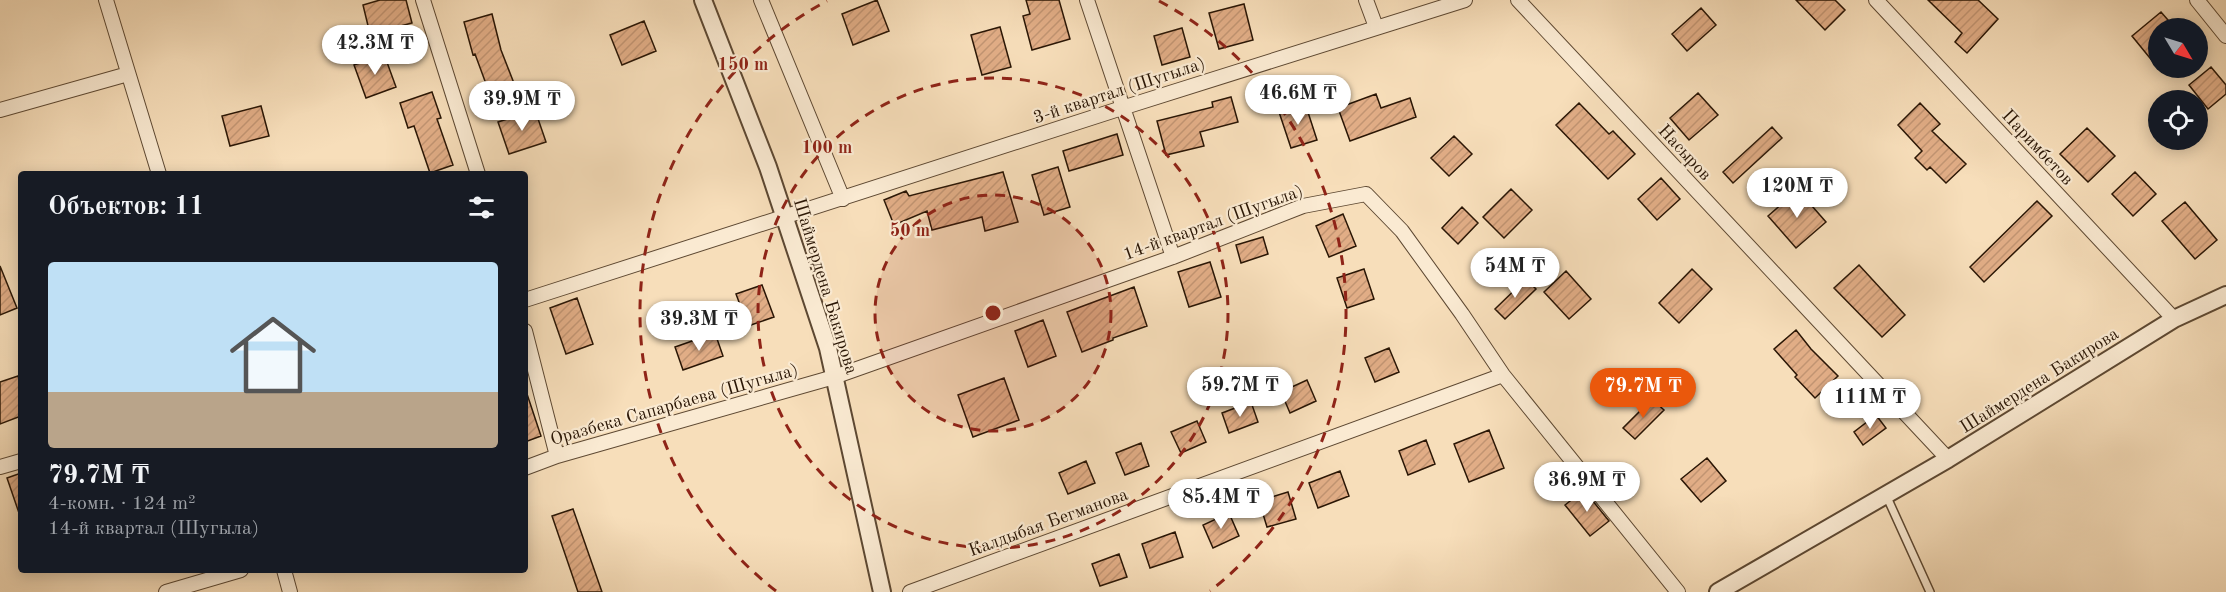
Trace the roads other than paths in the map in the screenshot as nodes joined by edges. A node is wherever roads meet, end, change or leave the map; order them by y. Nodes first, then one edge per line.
1 (106, 0) edge
2 (423, 0) edge
3 (703, 0) edge
4 (761, 0) edge
5 (1087, 0) edge
6 (1366, 0) edge
7 (1465, 0) edge
8 (1518, 0) edge
9 (1876, 0) edge
10 (2197, 0) edge
11 (1376, 27) junction
12 (2226, 36) edge
13 (128, 74) junction
14 (1122, 108) junction
15 (0, 110) edge
16 (158, 171) edge
17 (476, 171) edge
18 (843, 199) junction
19 (785, 218) junction
20 (1173, 257) junction
21 (2226, 295) edge
22 (528, 299) edge
23 (2174, 319) junction
24 (528, 343) edge
25 (1503, 375) junction
26 (834, 377) junction
27 (556, 456) junction
28 (1948, 459) junction
29 (18, 462) edge
30 (0, 467) edge
31 (528, 467) edge
32 (1886, 495) junction
33 (231, 573) edge
34 (285, 573) edge
35 (166, 592) edge
36 (290, 592) edge
37 (882, 592) edge
38 (910, 592) edge
39 (1678, 592) edge
40 (1718, 592) edge
41 (1930, 592) edge

1 - 13 street
2 - 17 street
3 - 19 street, Шаймердена Бакирова
4 - 18 street
5 - 14 street
6 - 11 street
7 - 11 street, 3-й квартал (Шугыла)
8 - 28 street, Насыров
9 - 23 street, Паримбетов
10 - 12 street
11 - 14 street, 3-й квартал (Шугыла)
13 - 15 street
13 - 16 street
14 - 18 street, 3-й квартал (Шугыла)
14 - 20 street
18 - 19 street, 3-й квартал (Шугыла)
19 - 22 street, 3-й квартал (Шугыла)
19 - 26 street, Шаймердена Бакирова
20 - 25 street, 14-й квартал (Шугыла)
20 - 26 street, 14-й квартал (Шугыла)
21 - 23 street, Шаймердена Бакирова
23 - 28 street, Шаймердена Бакирова
24 - 27 street
25 - 38 street, Калдыбая Бегманова
25 - 39 street, 14-й квартал (Шугыла)
26 - 27 street, Оразбека Сапарбаева (Шугыла)
26 - 37 street, Шаймердена Бакирова
27 - 31 street, Оразбека Сапарбаева (Шугыла)
28 - 32 street, Шаймердена Бакирова
29 - 30 street
32 - 40 street, Шаймердена Бакирова
32 - 41 lane
33 - 35 street
34 - 36 street

